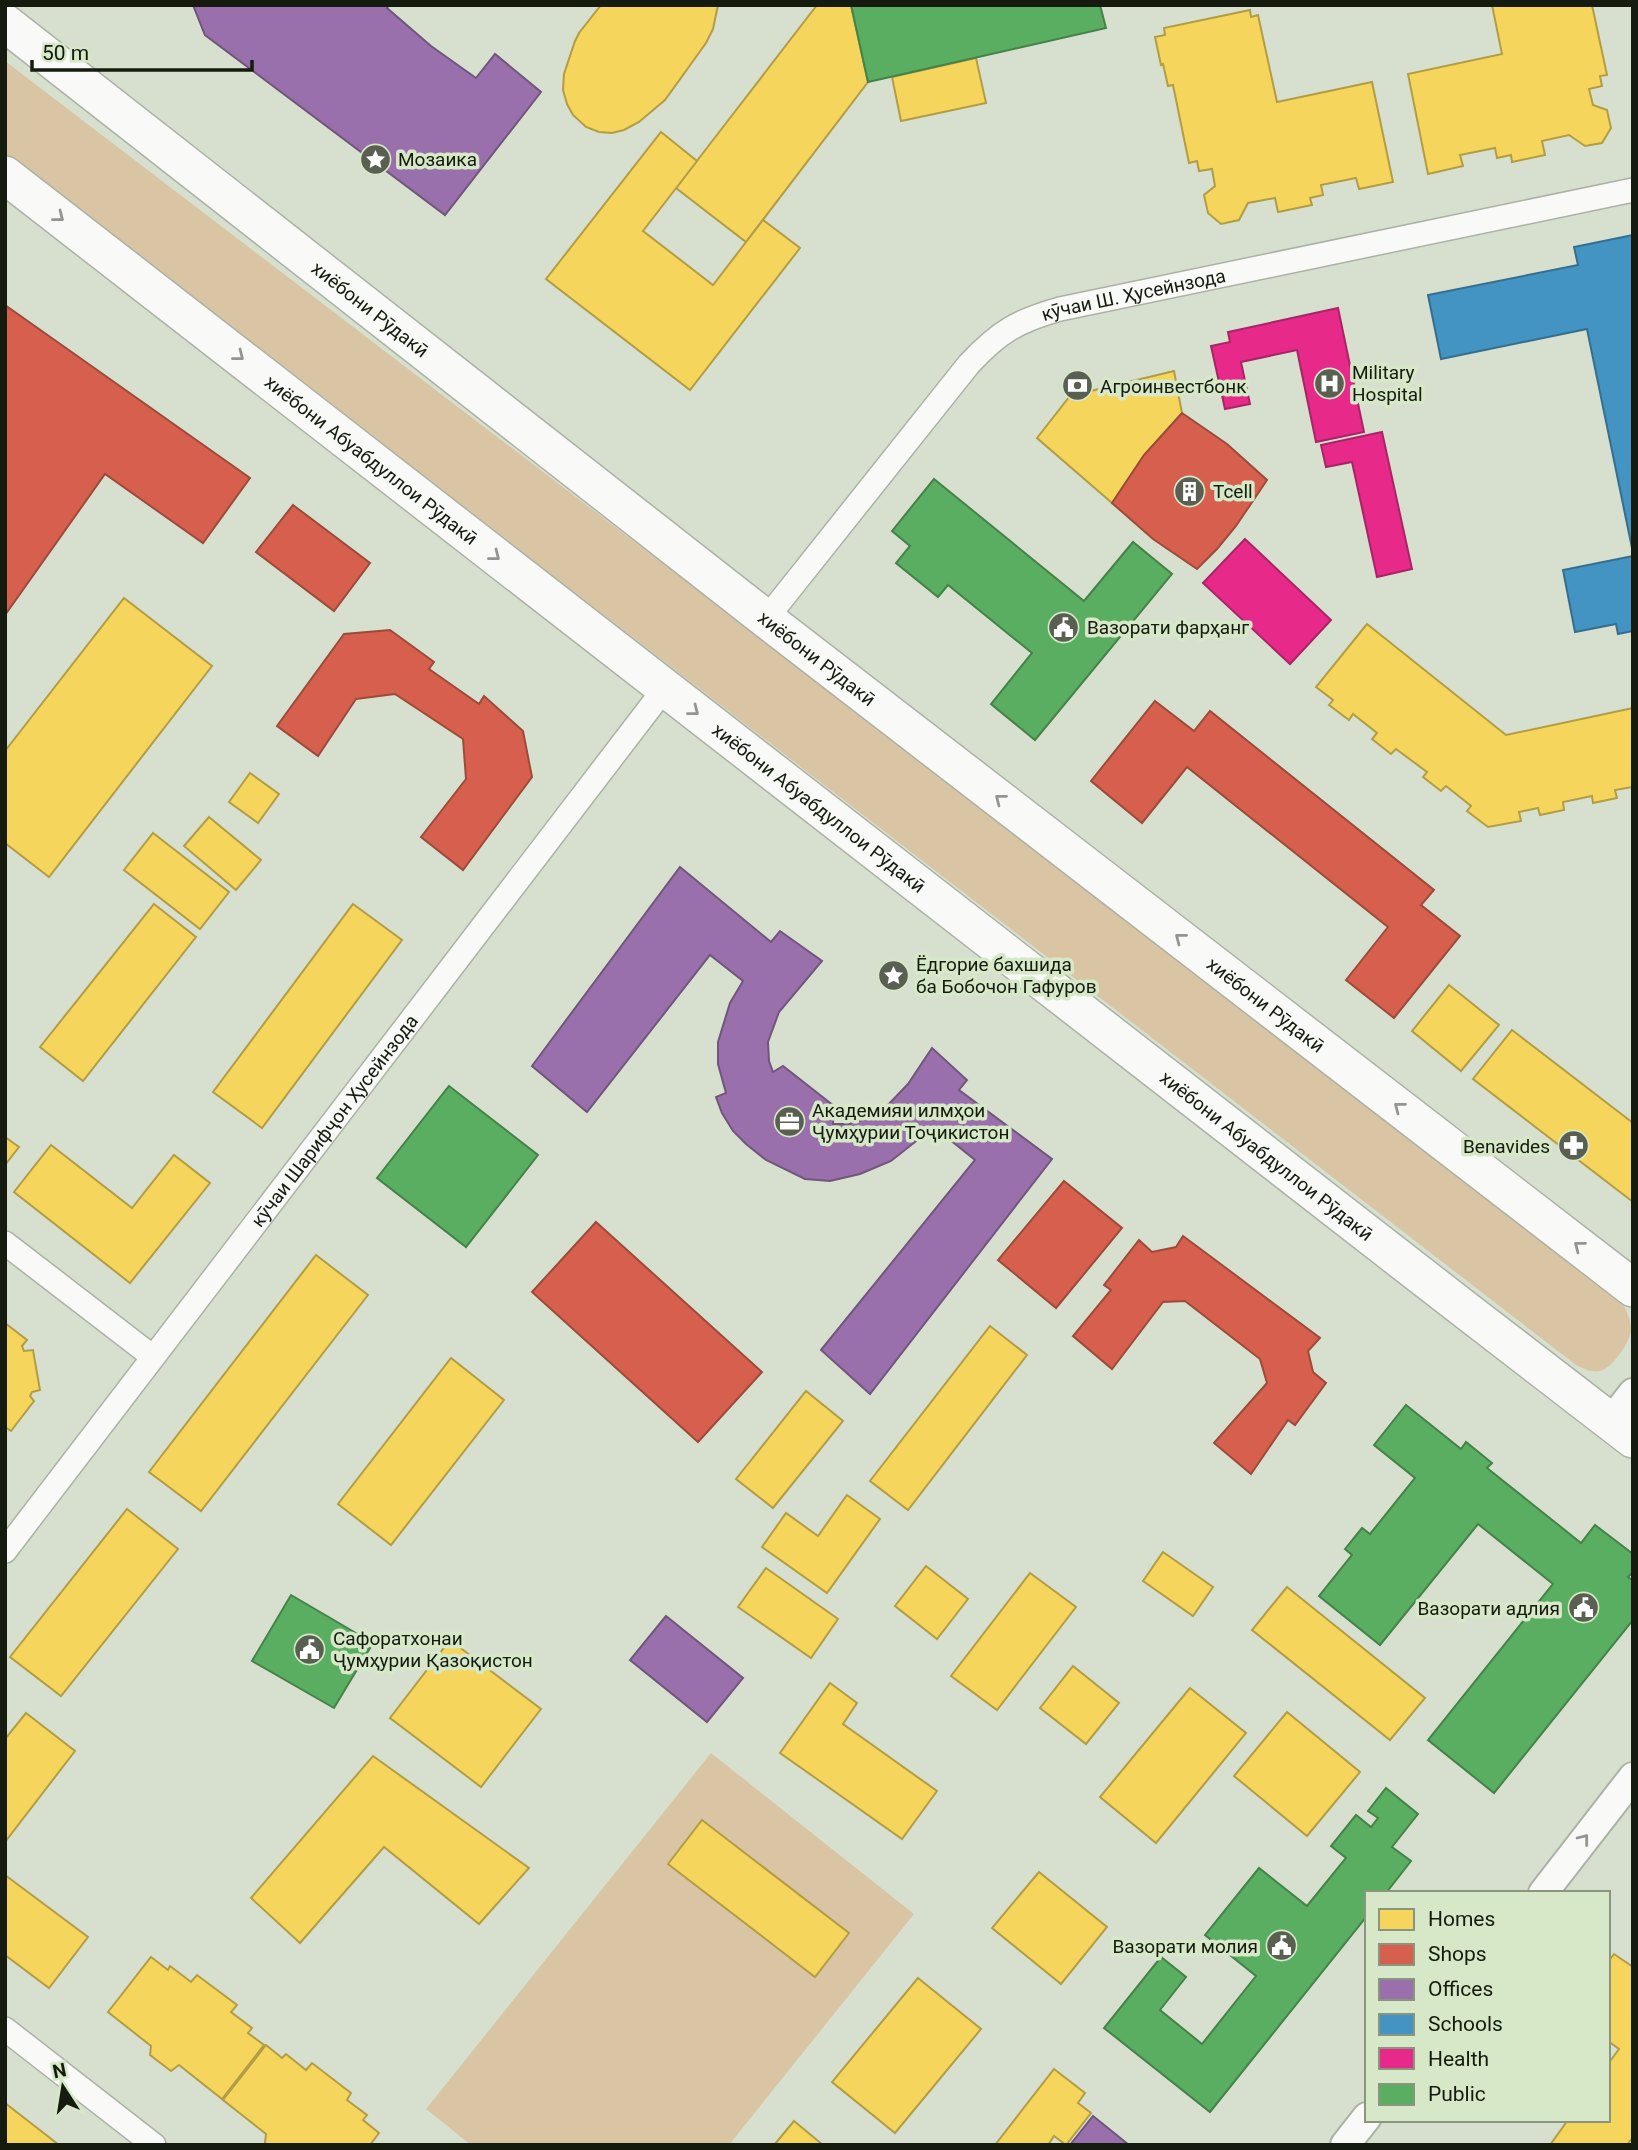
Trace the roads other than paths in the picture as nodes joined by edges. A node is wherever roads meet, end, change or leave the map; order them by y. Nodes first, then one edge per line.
1 (16, 5) edge
2 (5, 21) edge
3 (5, 175) edge
4 (1633, 190) edge
5 (766, 619) junction
6 (665, 688) junction
7 (5, 1243) edge
8 (1633, 1288) edge
9 (153, 1357) junction
10 (1633, 1393) edge
11 (1622, 1430) edge
12 (5, 1551) edge
13 (1633, 1777) edge
14 (1544, 1891) edge
15 (5, 2029) edge
16 (1365, 2120) edge
17 (154, 2145) edge
18 (1345, 2145) edge

1 - 2 street
2 - 5 highway, хиёбони Рӯдакӣ
3 -> 6 highway, хиёбони Абуабдуллои Рӯдакӣ
4 - 5 street, кӯчаи Ш. Ҳусейнзода
8 -> 5 highway, хиёбони Рӯдакӣ
6 - 9 street, кӯчаи Шарифҷон Ҳусейнзода
6 -> 11 highway, хиёбони Абуабдуллои Рӯдакӣ
7 - 9 street
9 - 12 street, кӯчаи Шарифҷон Ҳусейнзода
10 - 11 street
14 -> 13 street
15 - 17 street
16 - 18 street

